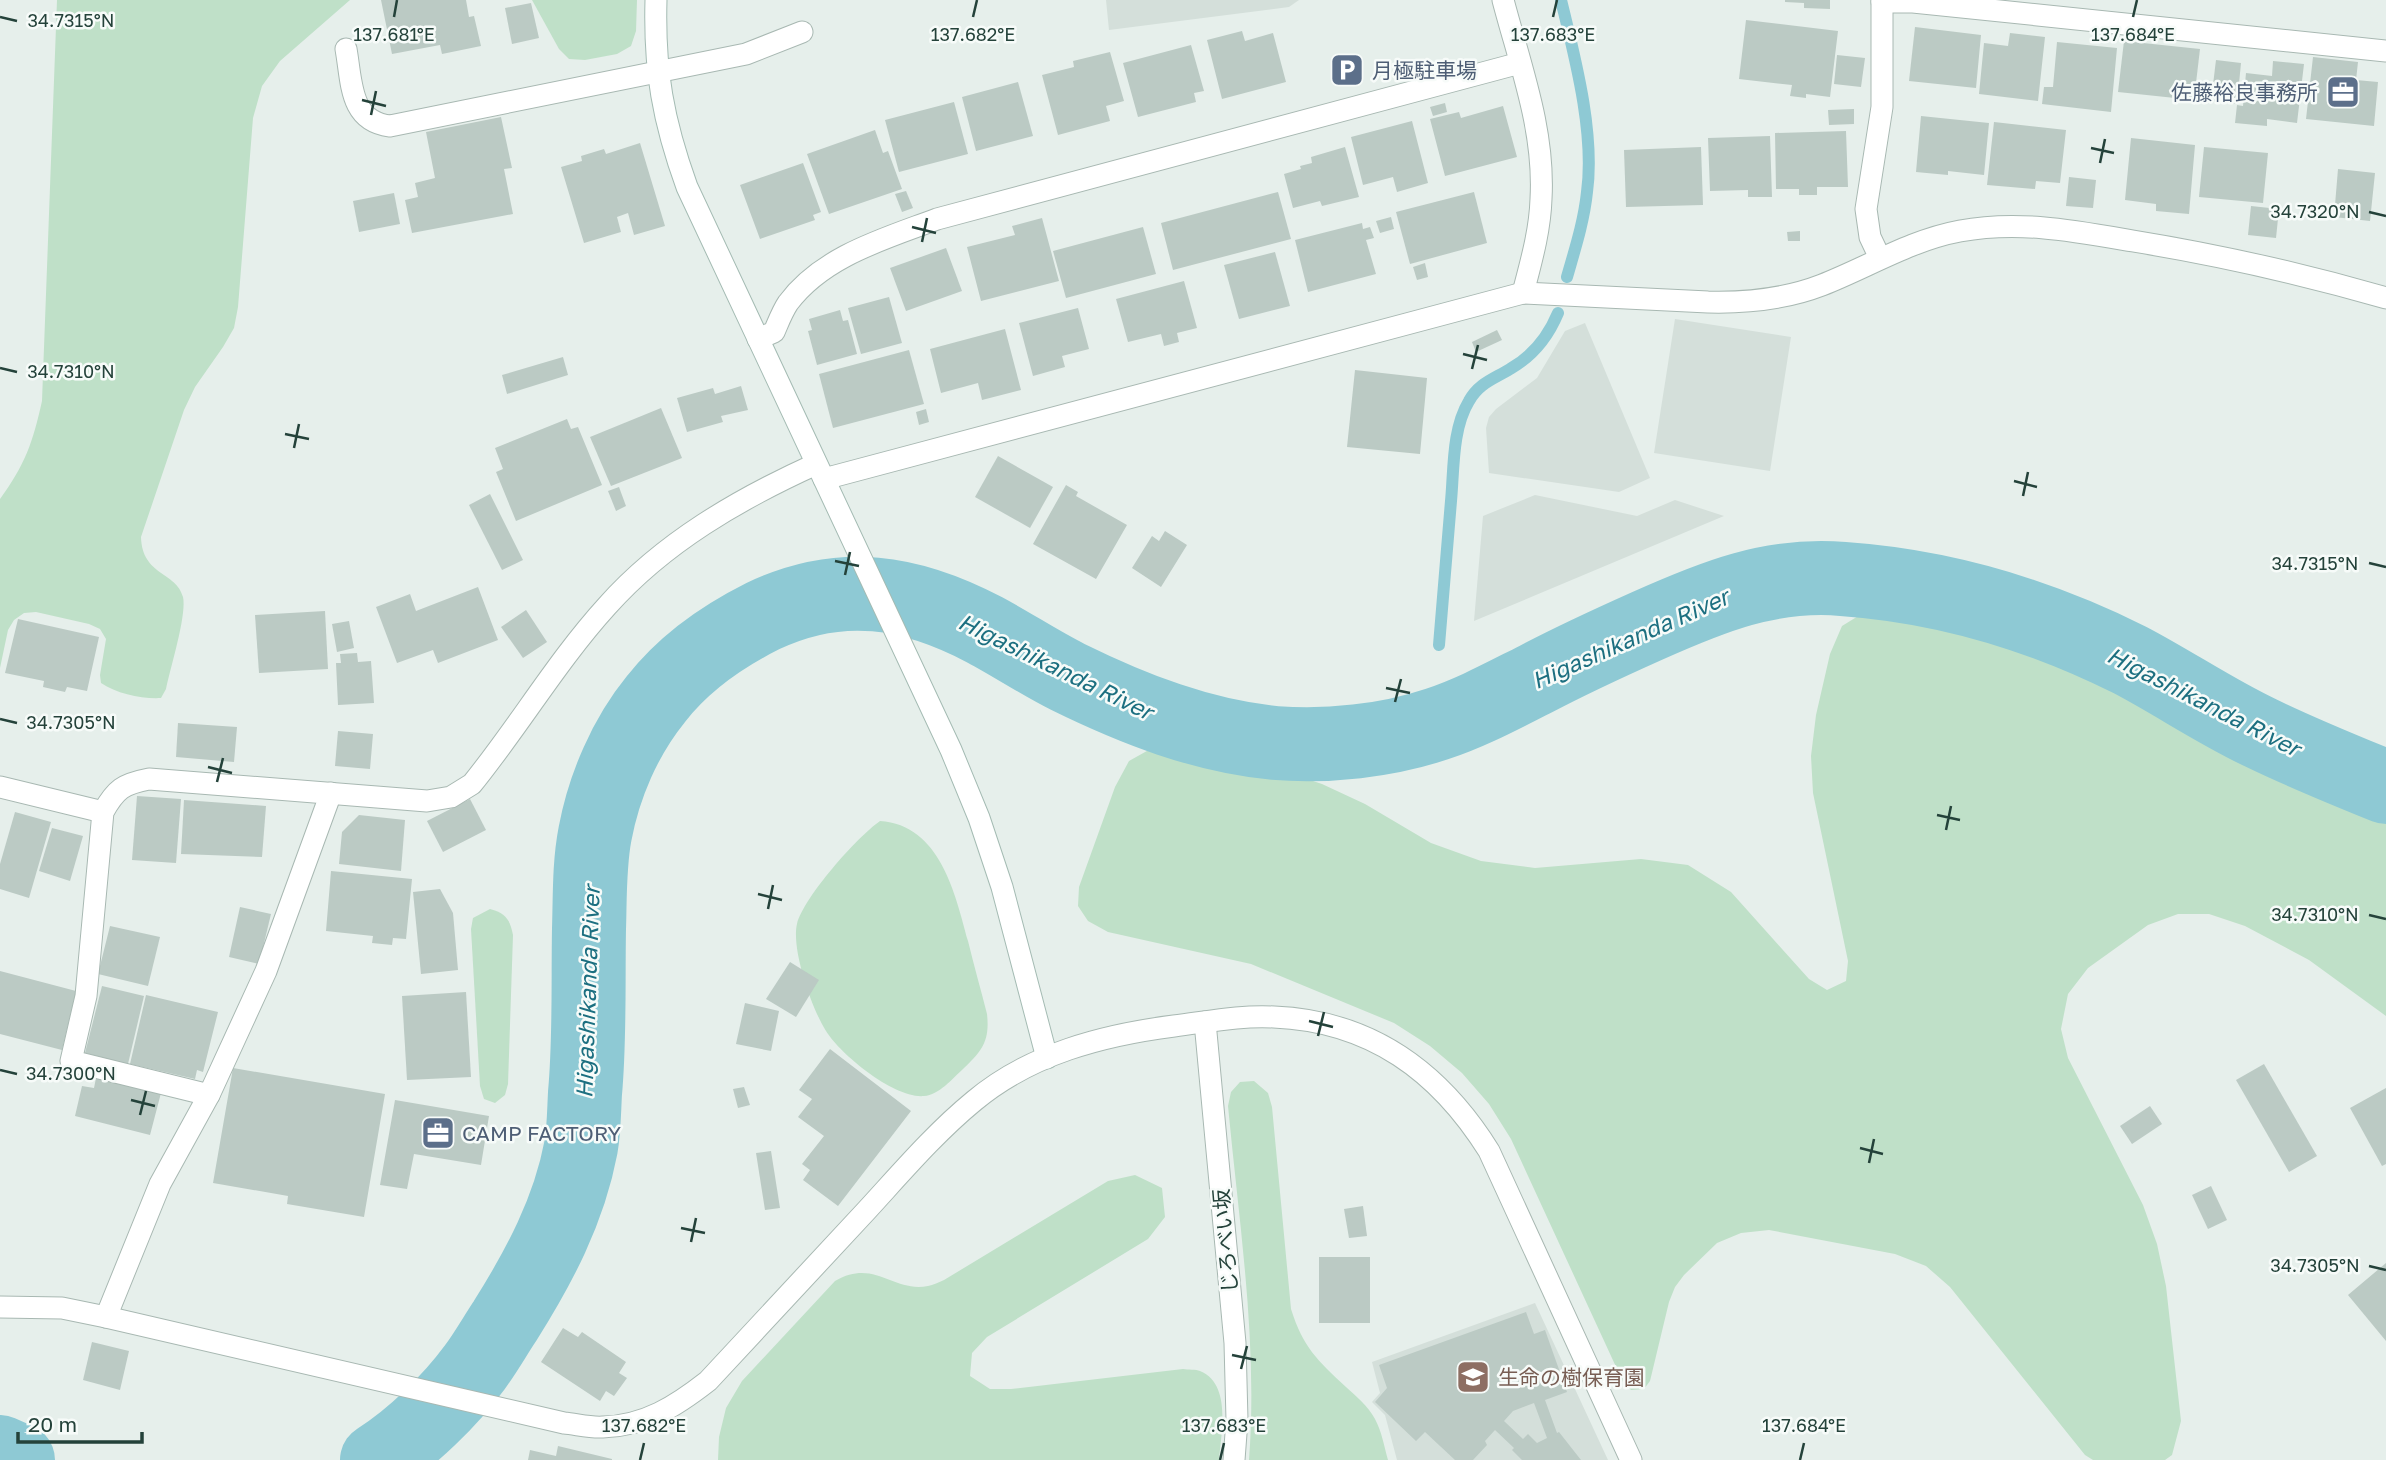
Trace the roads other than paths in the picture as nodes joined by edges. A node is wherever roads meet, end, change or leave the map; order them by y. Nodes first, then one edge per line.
1 (656, 0) edge
2 (1503, 0) edge
3 (1882, 1) edge
4 (802, 32) dead end
5 (345, 49) dead end
6 (2386, 51) edge
7 (1520, 62) junction
8 (657, 73) junction
9 (1880, 258) junction
10 (1523, 293) junction
11 (2386, 298) edge
12 (758, 339) junction
13 (820, 471) junction
14 (0, 787) edge
15 (331, 793) junction
16 (103, 812) junction
17 (1205, 1023) junction
18 (1047, 1058) junction
19 (209, 1094) junction
20 (0, 1307) edge
21 (106, 1317) junction
22 (1234, 1460) edge
23 (1632, 1460) edge

1 - 8 street
2 - 7 street
3 - 6 street
3 - 9 street
4 - 8 street
5 - 8 street
7 - 10 street
7 - 12 street
8 - 12 street
9 - 10 street
9 - 11 street
10 - 13 street
12 - 13 street
13 - 15 street
13 - 18 street
14 - 16 street
15 - 16 street
15 - 19 street
16 - 19 street
17 - 18 street
17 - 22 street, じろべい坂
17 - 23 street
18 - 21 street
19 - 21 street
20 - 21 street

